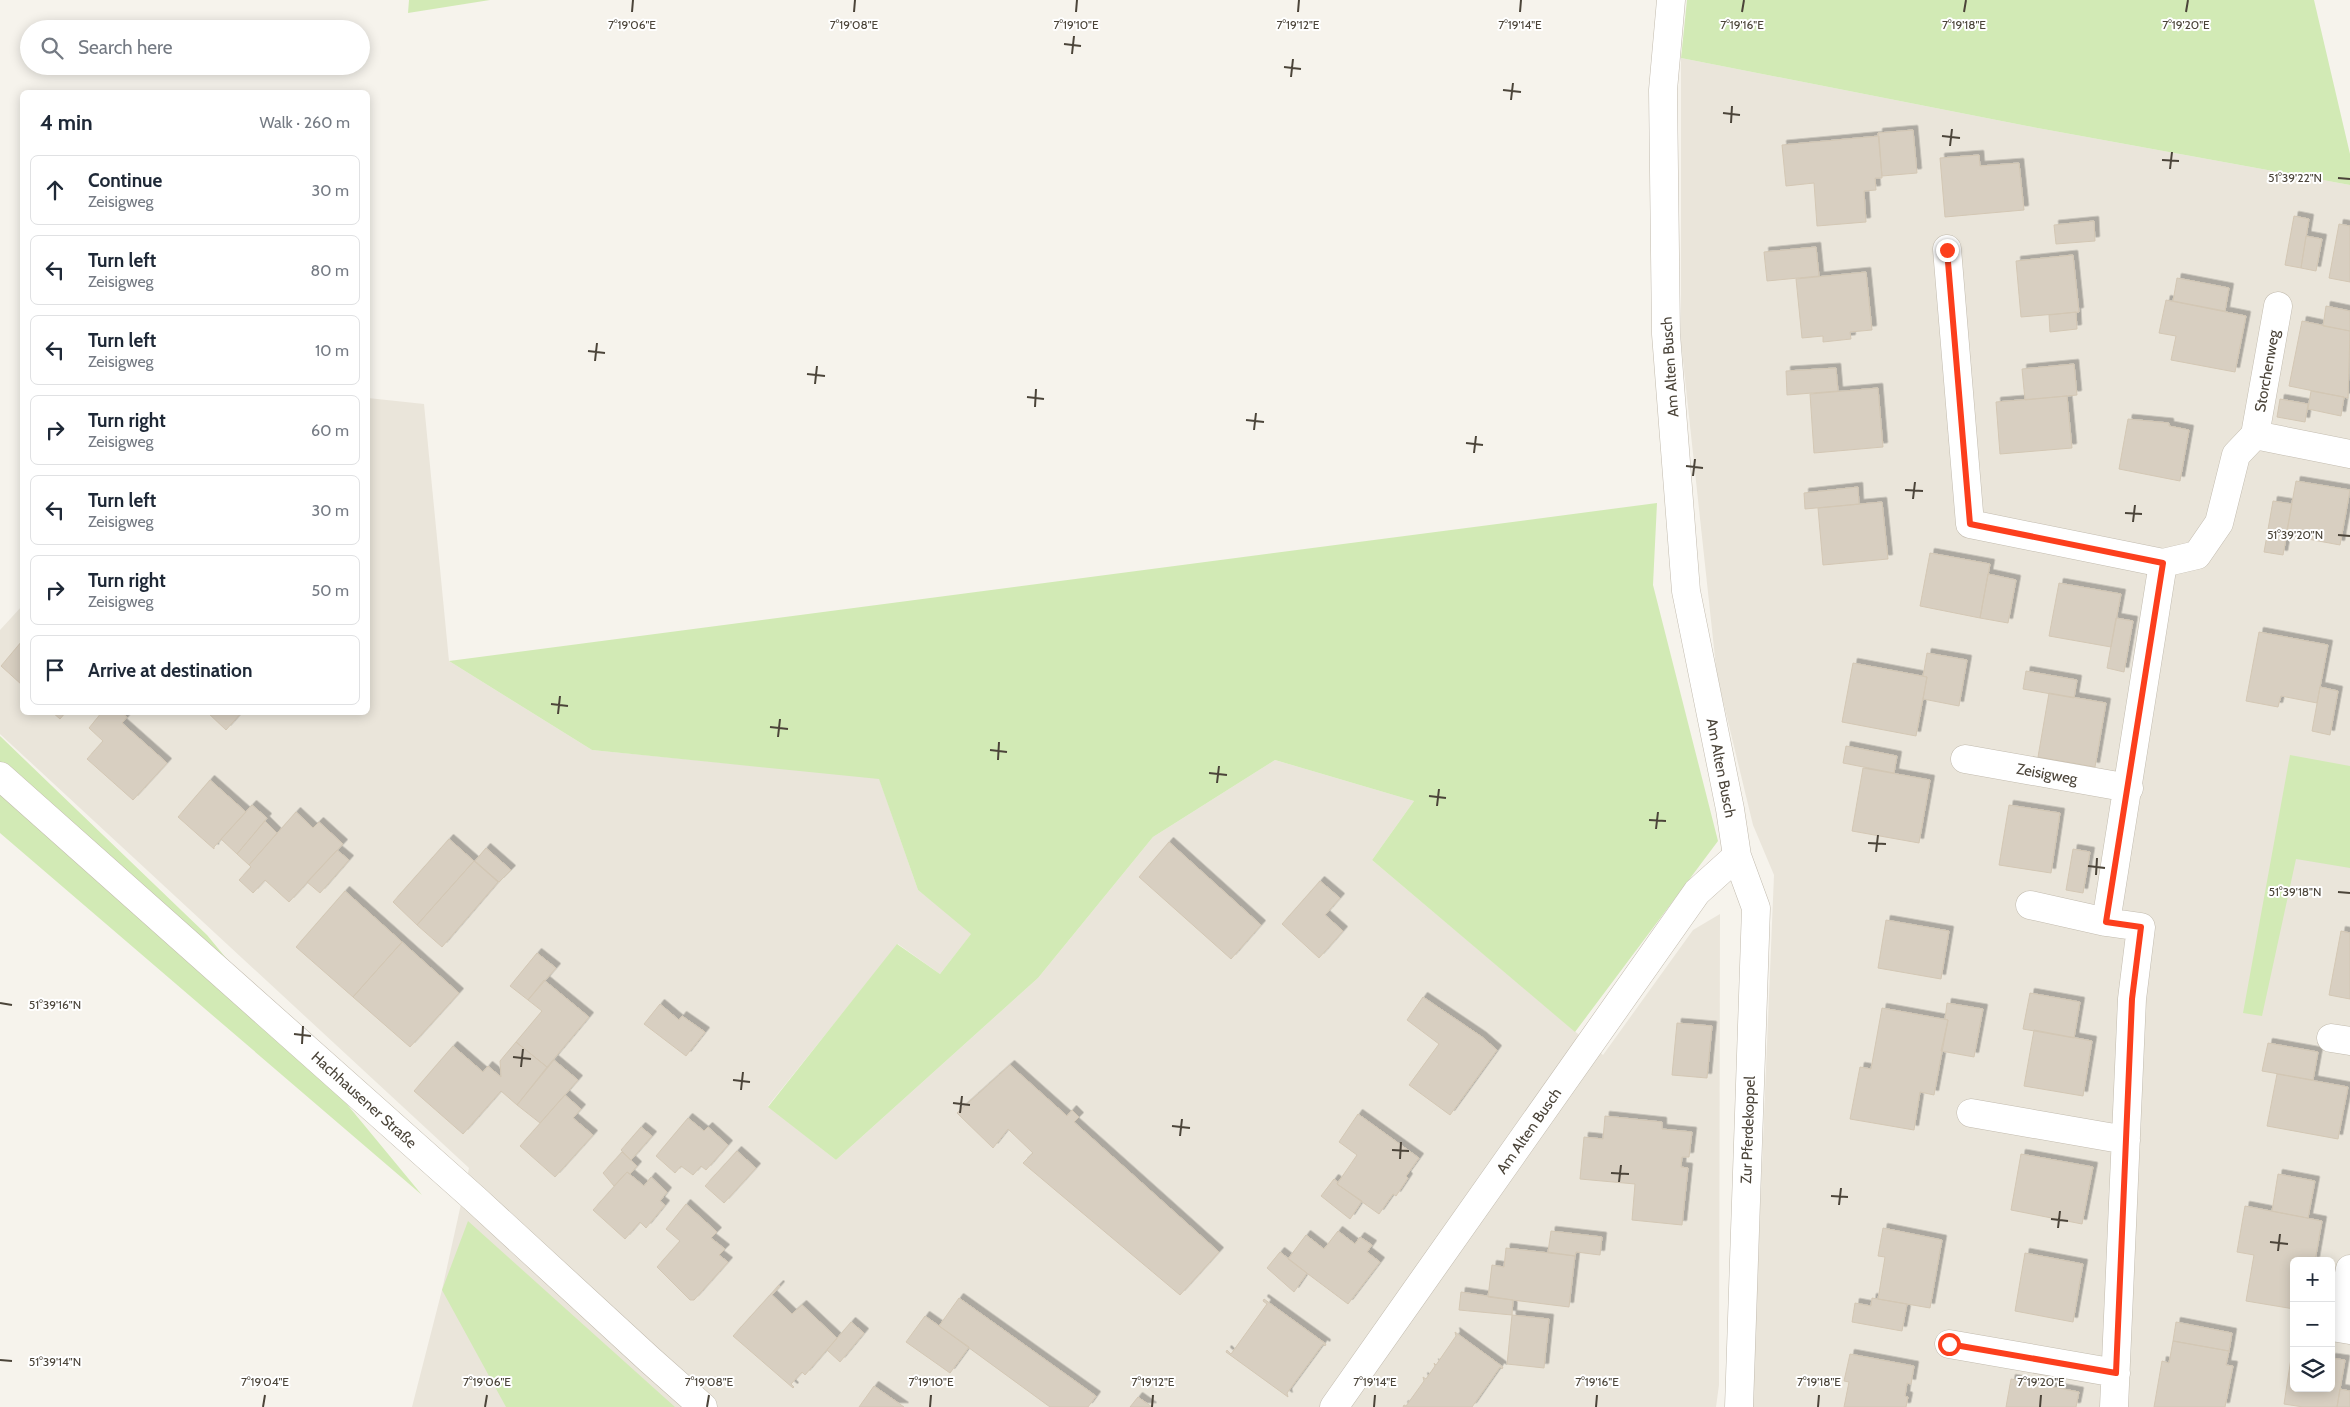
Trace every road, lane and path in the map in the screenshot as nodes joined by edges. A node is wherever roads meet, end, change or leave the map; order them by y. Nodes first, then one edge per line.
1 (1671, 0) edge
2 (1947, 250) dead end
3 (2278, 306) dead end
4 (2255, 435) junction
5 (2350, 454) edge
6 (2163, 563) junction
7 (1966, 759) dead end
8 (0, 776) edge
9 (2129, 788) junction
10 (1737, 856) junction
11 (2030, 905) dead end
12 (2106, 922) junction
13 (1971, 1113) dead end
14 (2126, 1140) junction
15 (2350, 1269) edge
16 (2350, 1330) edge
17 (1949, 1344) dead end
18 (2116, 1373) junction
19 (703, 1407) edge
20 (1334, 1407) edge
21 (1739, 1407) edge
22 (2114, 1407) edge

1 - 10 street, Am Alten Busch
2 - 6 street
3 - 4 street, Storchenweg
4 - 5 street
4 - 6 street
6 - 9 street
7 - 9 street, Zeisigweg
8 - 19 street, Hachhausener Straße
9 - 12 street
10 - 20 street, Am Alten Busch
10 - 21 street, Zur Pferdekoppel
11 - 12 street
12 - 14 street
13 - 14 street
14 - 18 street
15 - 16 street
17 - 18 street
18 - 22 street

